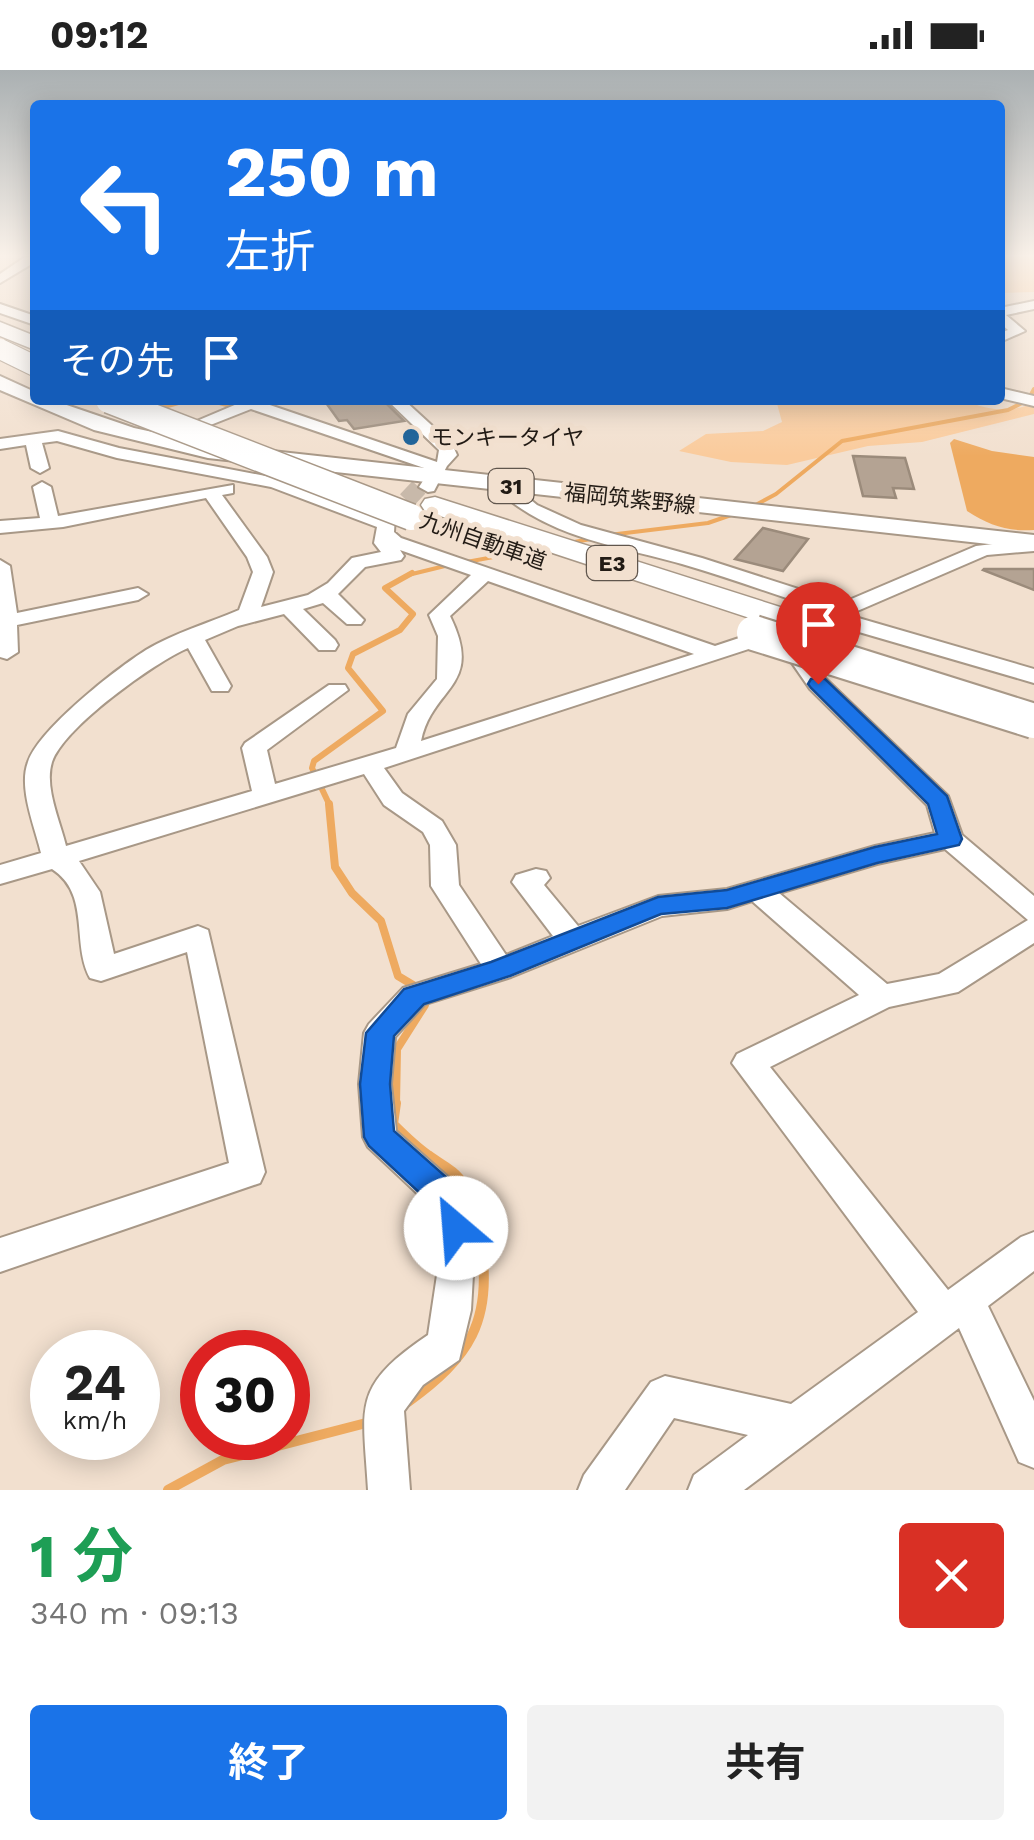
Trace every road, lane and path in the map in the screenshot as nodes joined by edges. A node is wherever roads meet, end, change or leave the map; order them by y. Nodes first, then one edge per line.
1 (1009, 323) edge
2 (0, 328) edge
3 (1005, 336) edge
4 (30, 342) edge
5 (0, 349) edge
6 (30, 353) edge
7 (0, 357) edge
8 (30, 364) edge
9 (0, 382) edge
10 (1005, 394) edge
11 (0, 395) edge
12 (30, 398) edge
13 (1034, 400) edge
14 (44, 405) edge
15 (124, 405) edge
16 (171, 405) edge
17 (241, 405) edge
18 (261, 405) edge
19 (401, 405) edge
20 (33, 439) junction
21 (0, 444) edge
22 (136, 447) junction
23 (258, 482) junction
24 (211, 493) junction
25 (514, 495) junction
26 (414, 503) junction
27 (50, 522) junction
28 (0, 527) edge
29 (1034, 545) edge
30 (1007, 546) junction
31 (0, 566) edge
32 (484, 574) junction
33 (325, 593) junction
34 (138, 594) dead end
35 (290, 608) junction
36 (835, 613) junction
37 (238, 620) junction
38 (354, 620) dead end
39 (6, 621) junction
40 (193, 637) junction
41 (748, 639) junction
42 (327, 645) dead end
43 (6, 652) dead end
44 (716, 654) junction
45 (803, 664) junction
46 (1034, 676) edge
47 (220, 686) dead end
48 (337, 690) dead end
49 (1034, 697) edge
50 (1034, 721) edge
51 (1034, 737) edge
52 (408, 754) junction
53 (371, 766) junction
54 (266, 797) junction
55 (950, 839) junction
56 (56, 859) junction
57 (0, 875) edge
58 (536, 878) dead end
59 (758, 891) junction
60 (1034, 912) edge
61 (1034, 929) edge
62 (571, 938) junction
63 (500, 969) junction
64 (882, 997) junction
65 (1034, 1249) edge
66 (0, 1254) edge
67 (954, 1306) junction
68 (797, 1426) junction
69 (1034, 1448) edge
70 (390, 1490) edge
71 (599, 1490) edge
72 (709, 1490) edge

1 - 3 street
2 - 4 highway
5 - 8 highway, bridge
6 - 7 street
9 - 12 main road, 福岡筑紫野線 / 31
10 - 13 street
11 - 22 main road, 福岡筑紫野線 / 31
14 - 22 main road, 福岡筑紫野線 / 31
15 - 26 highway, 九州自動車道 / E3, bridge
16 - 26 highway, 九州自動車道 / E3
17 - 22 street
18 - 26 street
19 - 26 street
20 - 21 street
20 - 22 street
20 - 27 street
22 - 23 street
22 - 26 main road, 福岡筑紫野線 / 31
23 - 24 street
23 - 26 street
24 - 27 street
24 - 37 street
25 - 26 main road, 福岡筑紫野線 / 31
25 - 30 main road, 福岡筑紫野線 / 31
25 - 36 street
26 - 29 main road, 福岡筑紫野線 / 31
26 - 32 street
26 - 33 street
26 - 41 highway, 九州自動車道 / E3
26 - 49 highway, 九州自動車道 / E3
27 - 28 street
29 - 30 main road, 福岡筑紫野線 / 31
30 - 36 street
31 - 39 street
32 - 44 street
32 - 52 street
33 - 35 street
33 - 38 street
34 - 39 street
35 - 37 street
35 - 42 street
36 - 41 street
36 - 46 street
37 - 40 street
39 - 43 street
40 - 47 street
40 - 56 street
41 - 44 street
41 - 45 street
41 - 50 highway, 九州自動車道 / E3, bridge
44 - 52 street
45 - 51 street
45 - 55 street
48 - 54 street
52 - 53 street
53 - 54 street
53 - 63 street
54 - 56 street
55 - 59 street
55 - 60 street
56 - 57 street
56 - 66 street
58 - 62 street
59 - 62 street
59 - 64 street
61 - 64 street
62 - 63 street
63 - 70 street
64 - 67 street
65 - 67 street
67 - 68 street
67 - 69 street
68 - 71 street
68 - 72 street

